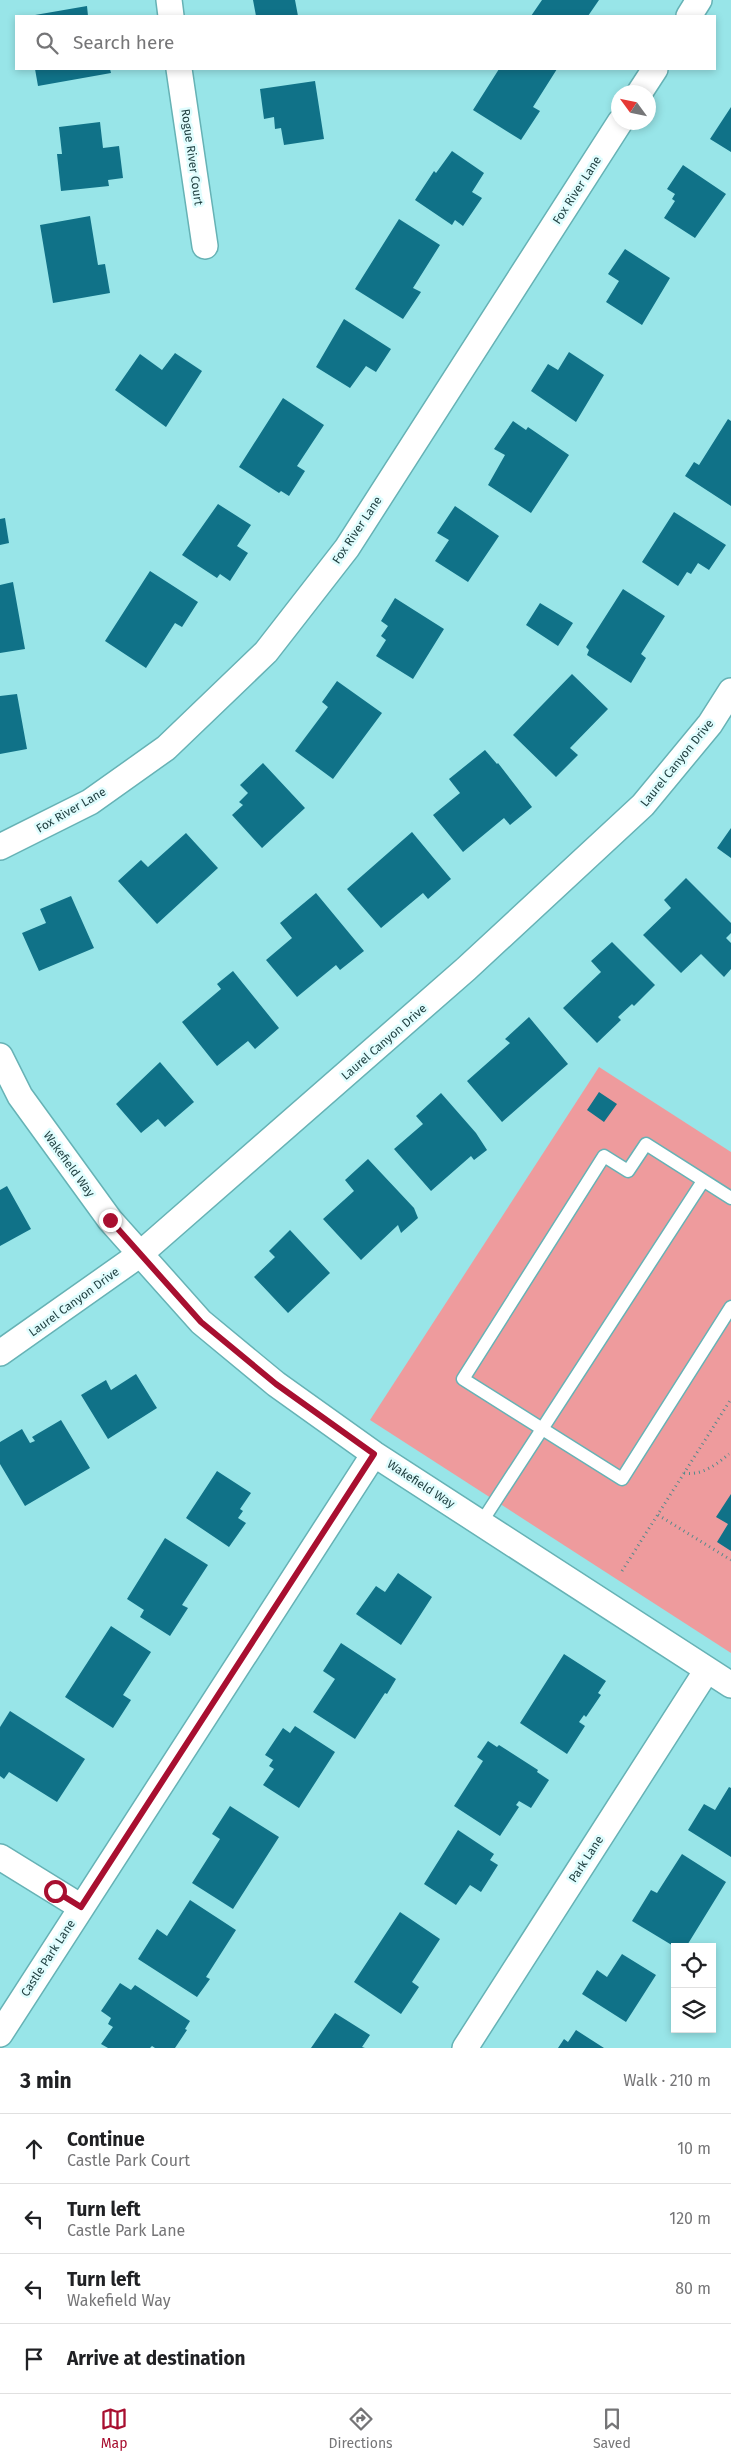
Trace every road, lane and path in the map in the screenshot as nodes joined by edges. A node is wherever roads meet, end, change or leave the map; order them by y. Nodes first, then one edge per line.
1 (169, 0) edge
2 (699, 0) edge
3 (171, 15) edge
4 (689, 15) edge
5 (179, 70) edge
6 (654, 70) edge
7 (645, 85) edge
8 (615, 130) edge
9 (205, 246) dead end
10 (731, 691) edge
11 (0, 848) edge
12 (0, 1056) edge
13 (703, 1181) junction
14 (731, 1198) edge
15 (139, 1255) junction
16 (731, 1307) edge
17 (0, 1353) edge
18 (731, 1400) edge
19 (542, 1428) junction
20 (374, 1454) junction
21 (730, 1454) dead end
22 (684, 1473) junction
23 (658, 1515) junction
24 (481, 1523) junction
25 (731, 1560) edge
26 (622, 1571) dead end
27 (707, 1670) junction
28 (731, 1685) edge
29 (0, 1857) edge
30 (81, 1907) junction
31 (0, 2034) edge
32 (465, 2048) edge

1 - 3 street
2 - 4 street
5 - 9 street, Rogue River Court
6 - 7 street
8 - 11 street, Fox River Lane
10 - 15 street, Laurel Canyon Drive
12 - 15 street, Wakefield Way
13 - 14 lane
13 - 19 lane
13 - 19 lane
15 - 17 street, Laurel Canyon Drive
15 - 20 street, Wakefield Way
16 - 19 lane
18 - 22 path
19 - 24 lane
20 - 24 street, Wakefield Way
20 - 30 street, Castle Park Lane
21 - 22 path
22 - 23 path
23 - 25 path
23 - 26 path
24 - 27 street, Wakefield Way
27 - 28 street, Wakefield Way
27 - 32 street, Park Lane
29 - 30 street
30 - 31 street, Castle Park Lane

